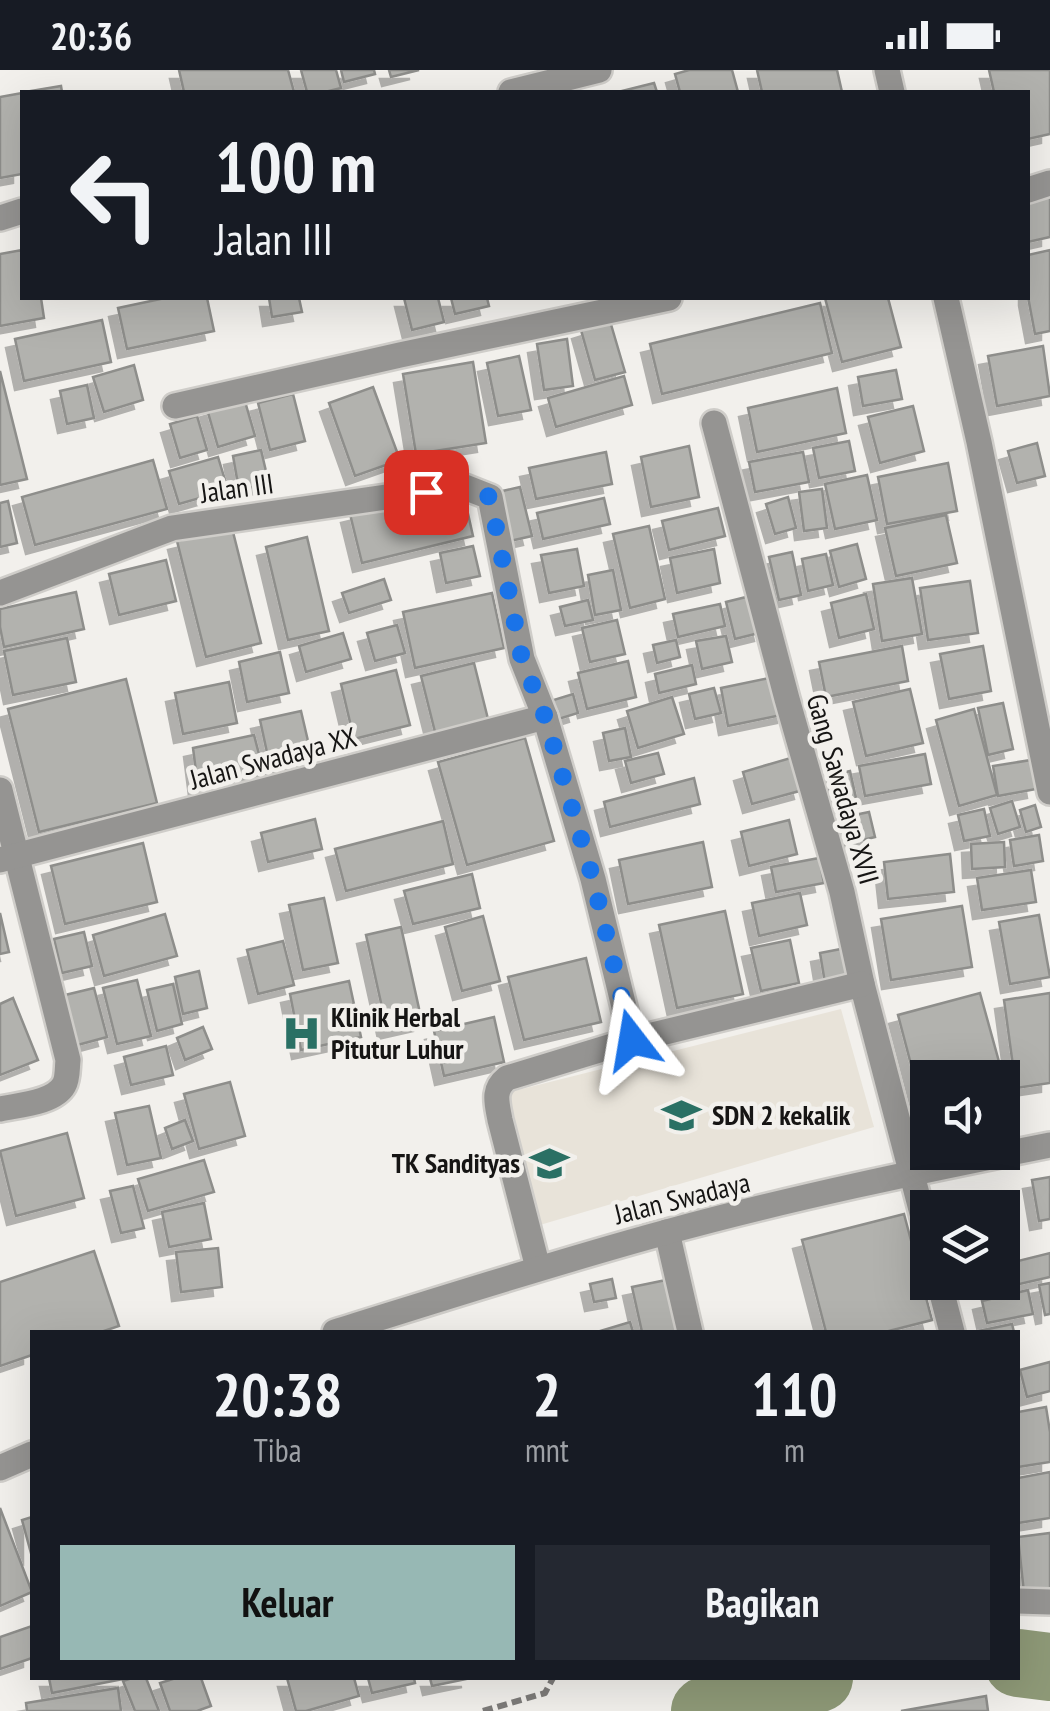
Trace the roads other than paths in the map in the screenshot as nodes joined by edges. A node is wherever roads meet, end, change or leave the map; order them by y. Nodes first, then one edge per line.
1 (599, 70) edge
2 (519, 90) edge
3 (660, 300) edge
4 (946, 300) edge
5 (175, 406) dead end
6 (714, 423) dead end
7 (0, 593) edge
8 (545, 717) junction
9 (0, 790) edge
10 (1050, 792) edge
11 (8, 858) edge
12 (862, 984) junction
13 (632, 1040) junction
14 (0, 1109) edge
15 (1050, 1145) edge
16 (911, 1172) junction
17 (916, 1190) edge
18 (667, 1232) junction
19 (538, 1268) junction
20 (944, 1300) edge
21 (340, 1330) edge
22 (690, 1330) edge
23 (951, 1330) edge
24 (30, 1455) edge
25 (0, 1468) edge
26 (1020, 1598) edge
27 (1050, 1602) edge

1 - 2 street
3 - 5 street
4 - 10 street
6 - 12 street, Gang Sawadaya XVII
7 - 8 street, Jalan III
8 - 11 street, Jalan Swadaya XX
8 - 13 street
9 - 11 street
11 - 14 street
12 - 13 street
12 - 16 street, Gang Sawadaya XVII
13 - 19 street
15 - 16 street, Jalan Swadaya
16 - 17 street, Gang Sawadaya XVII
16 - 18 street, Jalan Swadaya
18 - 19 street, Jalan Swadaya
18 - 22 street
19 - 21 street, Jalan Swadaya
20 - 23 street
24 - 25 street
26 - 27 street

